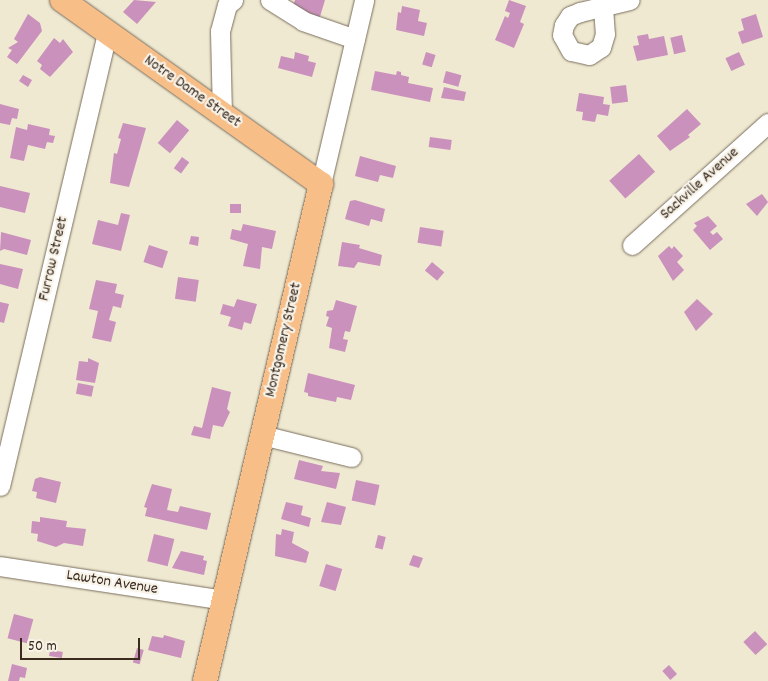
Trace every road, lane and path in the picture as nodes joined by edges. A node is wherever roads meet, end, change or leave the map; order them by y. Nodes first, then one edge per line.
1 (62, 0) edge
2 (233, 0) edge
3 (270, 0) edge
4 (364, 0) edge
5 (630, 0) edge
6 (603, 7) dead end
7 (107, 32) junction
8 (355, 39) junction
9 (222, 114) junction
10 (768, 123) edge
11 (320, 184) junction
12 (632, 245) dead end
13 (262, 435) junction
14 (351, 456) dead end
15 (0, 486) edge
16 (0, 566) edge
17 (224, 600) junction
18 (205, 681) edge

1 - 7 main road, Notre Dame Street
2 - 9 street
3 - 8 street
4 - 8 street, Montgomery Street
5 - 6 street
7 - 9 main road, Notre Dame Street
7 - 15 street, Furrow Street
8 - 11 street, Montgomery Street
9 - 11 main road, Notre Dame Street
10 - 12 street, Sackville Avenue
11 - 13 main road, Montgomery Street
13 - 14 street
13 - 17 main road, Montgomery Street
16 - 17 street, Lawton Avenue
17 - 18 main road, Montgomery Street

